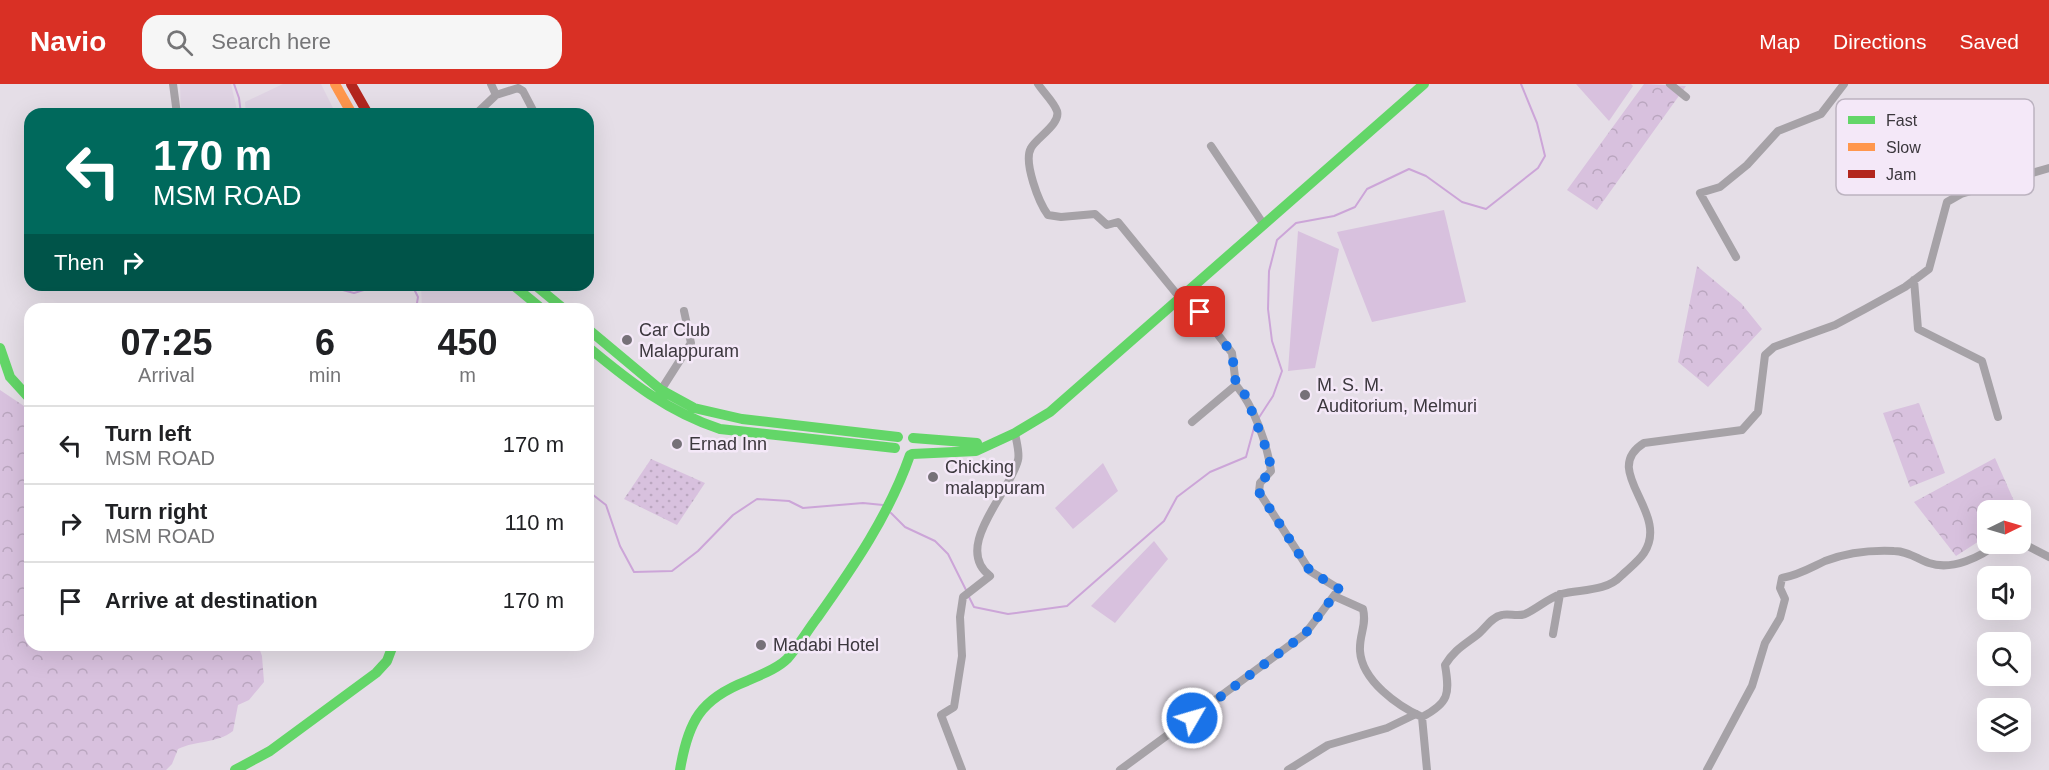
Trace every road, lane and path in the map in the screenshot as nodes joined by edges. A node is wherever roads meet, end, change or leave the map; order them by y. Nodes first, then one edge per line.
1 (173, 84) edge
2 (335, 84) edge
3 (351, 84) edge
4 (490, 84) edge
5 (1038, 84) edge
6 (1424, 84) edge
7 (1670, 84) edge
8 (1844, 84) edge
9 (496, 95) junction
10 (1686, 97) dead end
11 (176, 108) edge
12 (349, 108) edge
13 (365, 108) edge
14 (482, 108) edge
15 (532, 108) edge
16 (1211, 146) dead end
17 (2049, 168) edge
18 (2034, 172) edge
19 (1959, 195) edge
20 (1264, 225) junction
21 (1736, 257) dead end
22 (1914, 280) junction
23 (520, 291) edge
24 (542, 291) edge
25 (1183, 295) junction
26 (535, 303) edge
27 (557, 303) edge
28 (684, 311) dead end
29 (594, 334) edge
30 (0, 348) edge
31 (594, 352) edge
32 (1236, 385) junction
33 (661, 390) junction
34 (24, 392) edge
35 (1998, 417) dead end
36 (1192, 422) dead end
37 (1015, 433) junction
38 (898, 437) junction
39 (913, 438) junction
40 (982, 446) junction
41 (896, 450) junction
42 (911, 454) junction
43 (899, 491) junction
44 (2031, 548) edge
45 (1984, 554) edge
46 (2049, 557) edge
47 (1560, 594) junction
48 (1334, 596) junction
49 (1554, 634) dead end
50 (391, 651) edge
51 (1419, 716) junction
52 (235, 770) edge
53 (680, 770) edge
54 (962, 770) edge
55 (1120, 770) edge
56 (1288, 770) edge
57 (1427, 770) edge
58 (1707, 770) edge

1 - 11 street
2 - 12 main road
3 - 13 main road
4 - 9 street
5 - 25 street
6 - 20 main road
7 - 10 street
8 - 21 street
9 - 14 street
9 - 15 street
16 - 20 street
17 - 18 street
19 - 22 street
20 - 25 main road
22 - 35 street
22 - 47 street
23 - 26 main road
24 - 27 main road
25 - 32 street
25 - 37 main road
28 - 33 street
29 - 33 main road
30 - 34 main road
31 - 41 main road
32 - 36 street
32 - 48 street
33 - 38 main road
37 - 40 main road
37 - 54 street
38 - 39 main road
38 - 41 main road
39 - 40 main road
39 - 42 main road
40 - 42 main road
41 - 42 main road
41 - 43 main road
42 - 43 main road
43 - 53 main road
44 - 46 street
45 - 58 street
47 - 49 street
47 - 51 street
48 - 51 street
48 - 55 street
50 - 52 main road
51 - 56 street
51 - 57 street

